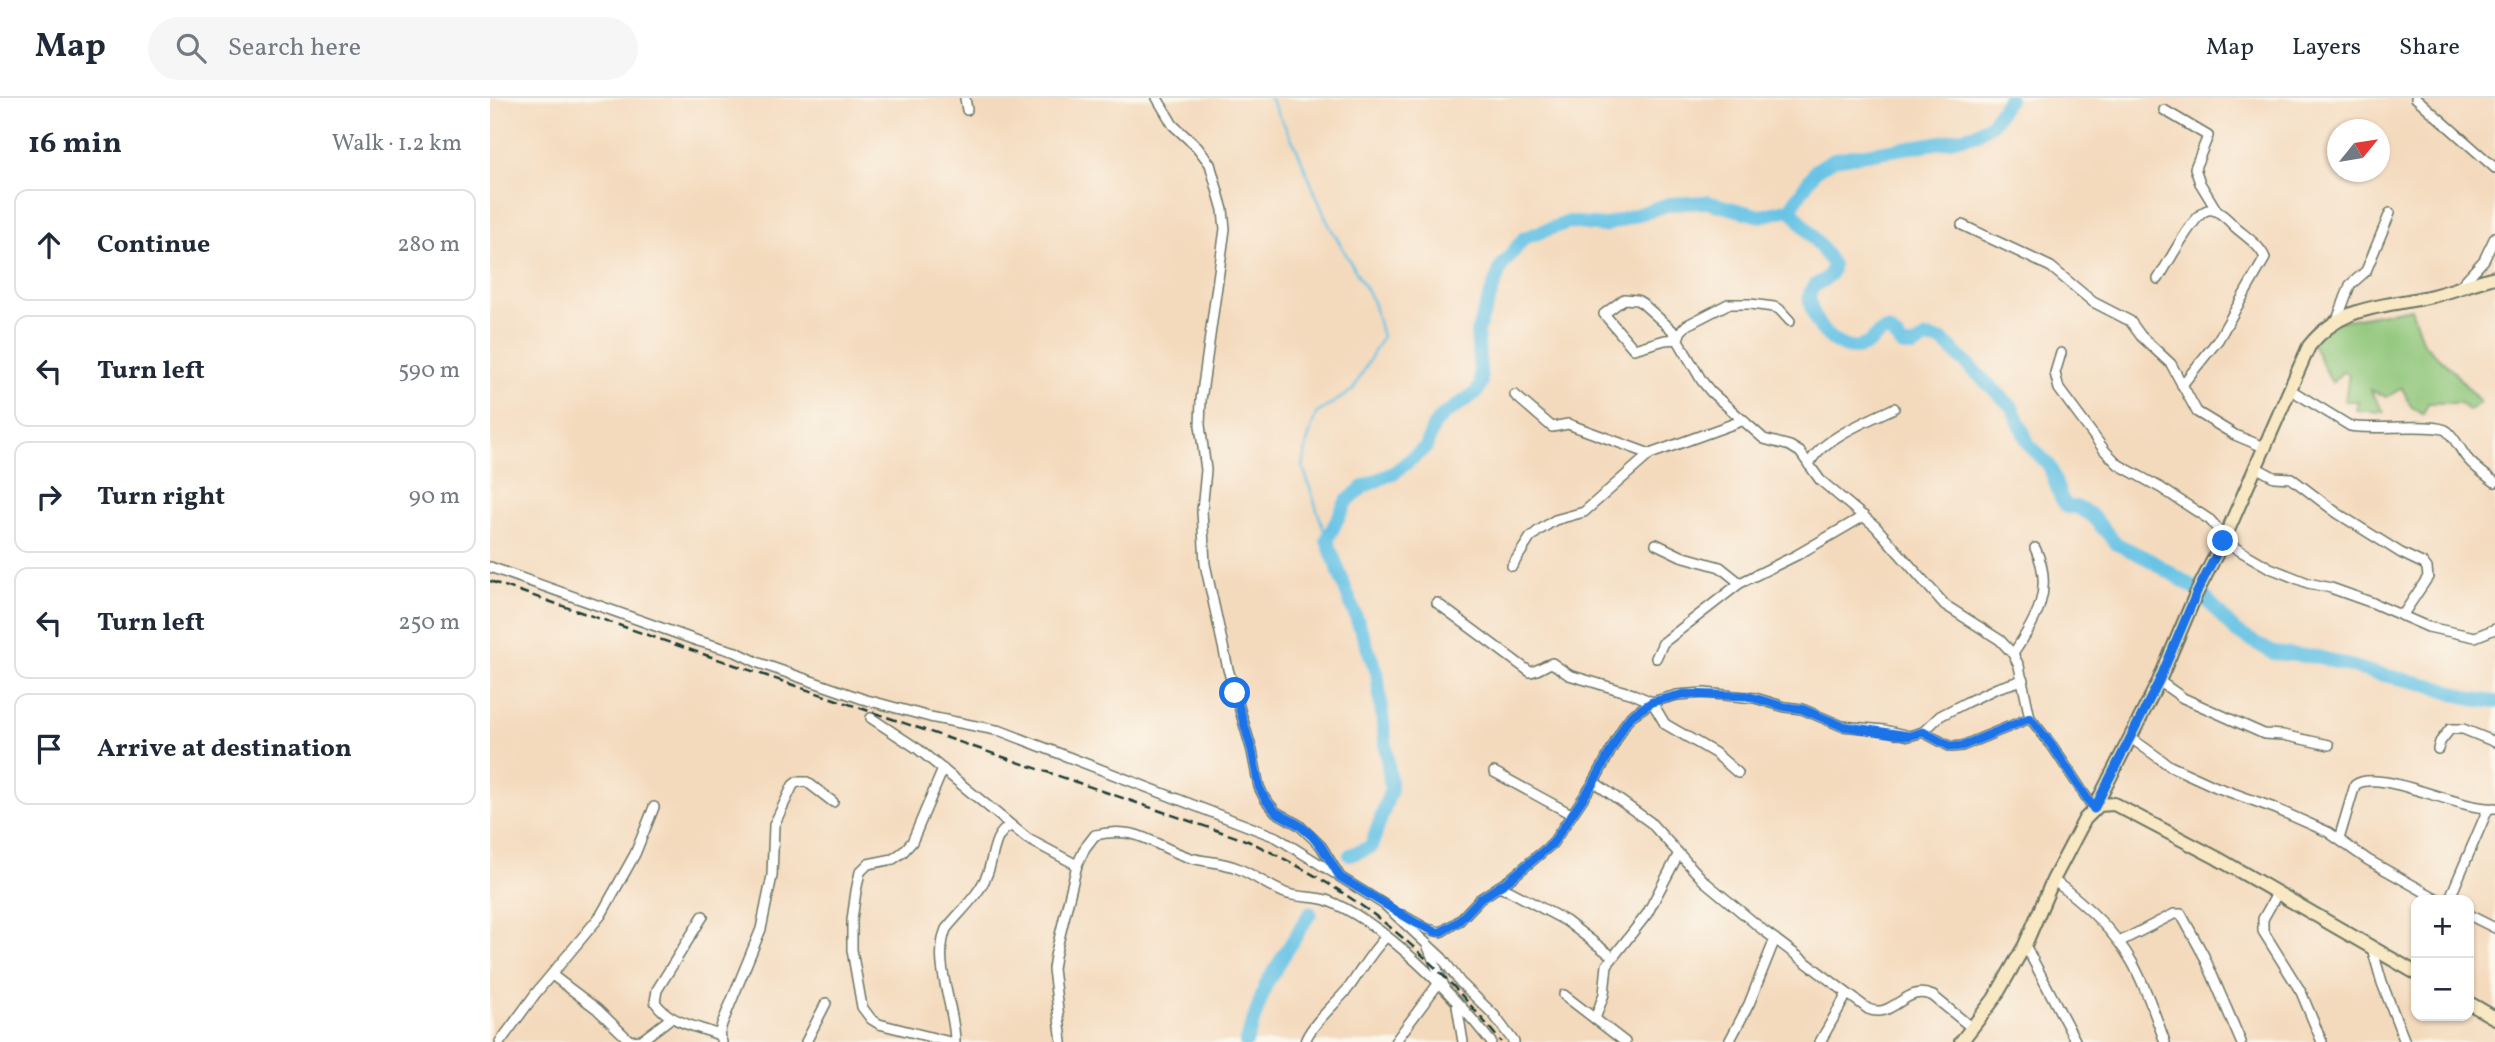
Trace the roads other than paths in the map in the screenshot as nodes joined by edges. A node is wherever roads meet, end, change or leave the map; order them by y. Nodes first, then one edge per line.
1 (965, 98) edge
2 (1157, 98) edge
3 (2416, 98) edge
4 (967, 110) dead end
5 (2164, 110) dead end
6 (2495, 169) edge
7 (2218, 213) junction
8 (2390, 213) dead end
9 (1962, 225) dead end
10 (2495, 237) edge
11 (2495, 278) edge
12 (2158, 279) dead end
13 (2459, 288) junction
14 (2337, 320) junction
15 (1790, 321) dead end
16 (1678, 339) junction
17 (2061, 353) dead end
18 (2182, 385) junction
19 (2291, 390) junction
20 (1516, 395) dead end
21 (1894, 408) dead end
22 (1744, 419) junction
23 (2266, 448) junction
24 (1650, 454) junction
25 (1808, 465) junction
26 (2257, 468) junction
27 (2495, 482) edge
28 (1864, 516) junction
29 (2224, 539) junction
30 (1656, 544) dead end
31 (2035, 548) dead end
32 (1512, 566) dead end
33 (490, 567) edge
34 (1740, 583) junction
35 (1437, 603) dead end
36 (2402, 616) junction
37 (2495, 629) edge
38 (2013, 654) junction
39 (1656, 658) dead end
40 (2023, 680) junction
41 (2159, 681) junction
42 (1652, 702) junction
43 (871, 718) dead end
44 (2030, 718) junction
45 (1923, 732) junction
46 (2130, 738) junction
47 (2495, 742) edge
48 (2329, 745) dead end
49 (2438, 749) dead end
50 (943, 769) junction
51 (1494, 772) dead end
52 (1738, 773) dead end
53 (1594, 782) junction
54 (833, 802) dead end
55 (654, 807) dead end
56 (2492, 808) edge
57 (2094, 809) junction
58 (1571, 814) junction
59 (1011, 826) junction
60 (2339, 839) junction
61 (1678, 855) junction
62 (1077, 865) junction
63 (1340, 877) junction
64 (2053, 880) junction
65 (1498, 887) junction
66 (2277, 894) junction
67 (2431, 895) edge
68 (2451, 895) edge
69 (1385, 905) junction
70 (704, 916) dead end
71 (2474, 918) edge
72 (2495, 928) edge
73 (1386, 937) junction
74 (1775, 939) junction
75 (1425, 942) junction
76 (2119, 942) junction
77 (2025, 945) junction
78 (2372, 948) junction
79 (1613, 957) junction
80 (2411, 970) edge
81 (552, 975) junction
82 (1442, 987) junction
83 (1847, 994) junction
84 (1564, 995) dead end
85 (1454, 999) junction
86 (826, 1003) dead end
87 (2474, 1006) edge
88 (671, 1018) junction
89 (2495, 1018) edge
90 (1595, 1019) junction
91 (1972, 1028) junction
92 (720, 1039) edge
93 (500, 1042) edge
94 (806, 1042) edge
95 (953, 1042) edge
96 (1062, 1042) edge
97 (1305, 1042) edge
98 (1395, 1042) edge
99 (1463, 1042) edge
100 (1491, 1042) edge
101 (1514, 1042) edge
102 (1625, 1042) edge
103 (1729, 1042) edge
104 (1820, 1042) edge
105 (1961, 1042) edge
106 (2076, 1042) edge
107 (2165, 1042) edge
108 (2241, 1042) edge
109 (2322, 1042) edge
110 (2405, 1042) edge

1 - 4 street
2 - 63 street
3 - 6 street
5 - 7 street
7 - 12 street
7 - 18 street
8 - 14 street
9 - 18 street
10 - 13 street
11 - 13 street
13 - 14 street
14 - 19 street
15 - 16 street
16 - 16 street
16 - 22 street
17 - 29 street
18 - 23 street
19 - 23 street
19 - 27 street
20 - 24 street
21 - 25 street
22 - 24 street
22 - 25 street
23 - 26 street
24 - 32 street
25 - 28 street
26 - 29 street
26 - 36 street
28 - 34 street
28 - 38 street
29 - 36 street
29 - 41 street
30 - 34 street
31 - 38 street
33 - 63 street
34 - 39 street
35 - 42 street
36 - 37 street
38 - 40 street
40 - 44 street
40 - 45 street
41 - 46 street
41 - 48 street
42 - 45 street
42 - 52 street
42 - 53 street
43 - 50 street
44 - 45 street
44 - 57 street
46 - 57 street
46 - 60 street
47 - 49 street
50 - 59 street
50 - 95 street
51 - 58 street
53 - 58 street
53 - 61 street
54 - 92 street
55 - 81 street
56 - 60 street
56 - 68 street
57 - 64 street
57 - 66 street
58 - 65 street
59 - 62 street
59 - 95 street
60 - 67 street
61 - 74 street
61 - 79 street
62 - 73 street
62 - 96 street
63 - 69 street
64 - 76 street
64 - 77 street
65 - 69 street
65 - 79 street
66 - 78 street
66 - 109 street
69 - 75 street
70 - 88 street
71 - 72 street
73 - 82 street
73 - 97 street
74 - 83 street
74 - 103 street
75 - 82 street
75 - 101 street
76 - 107 street
76 - 108 street
77 - 91 street
77 - 106 street
78 - 80 street
78 - 110 street
79 - 90 street
81 - 88 street
81 - 93 street
82 - 85 street
82 - 98 street
83 - 91 street
83 - 104 street
84 - 90 street
85 - 99 street
85 - 100 street
86 - 94 street
87 - 89 street
88 - 92 street
90 - 102 street
91 - 105 street

